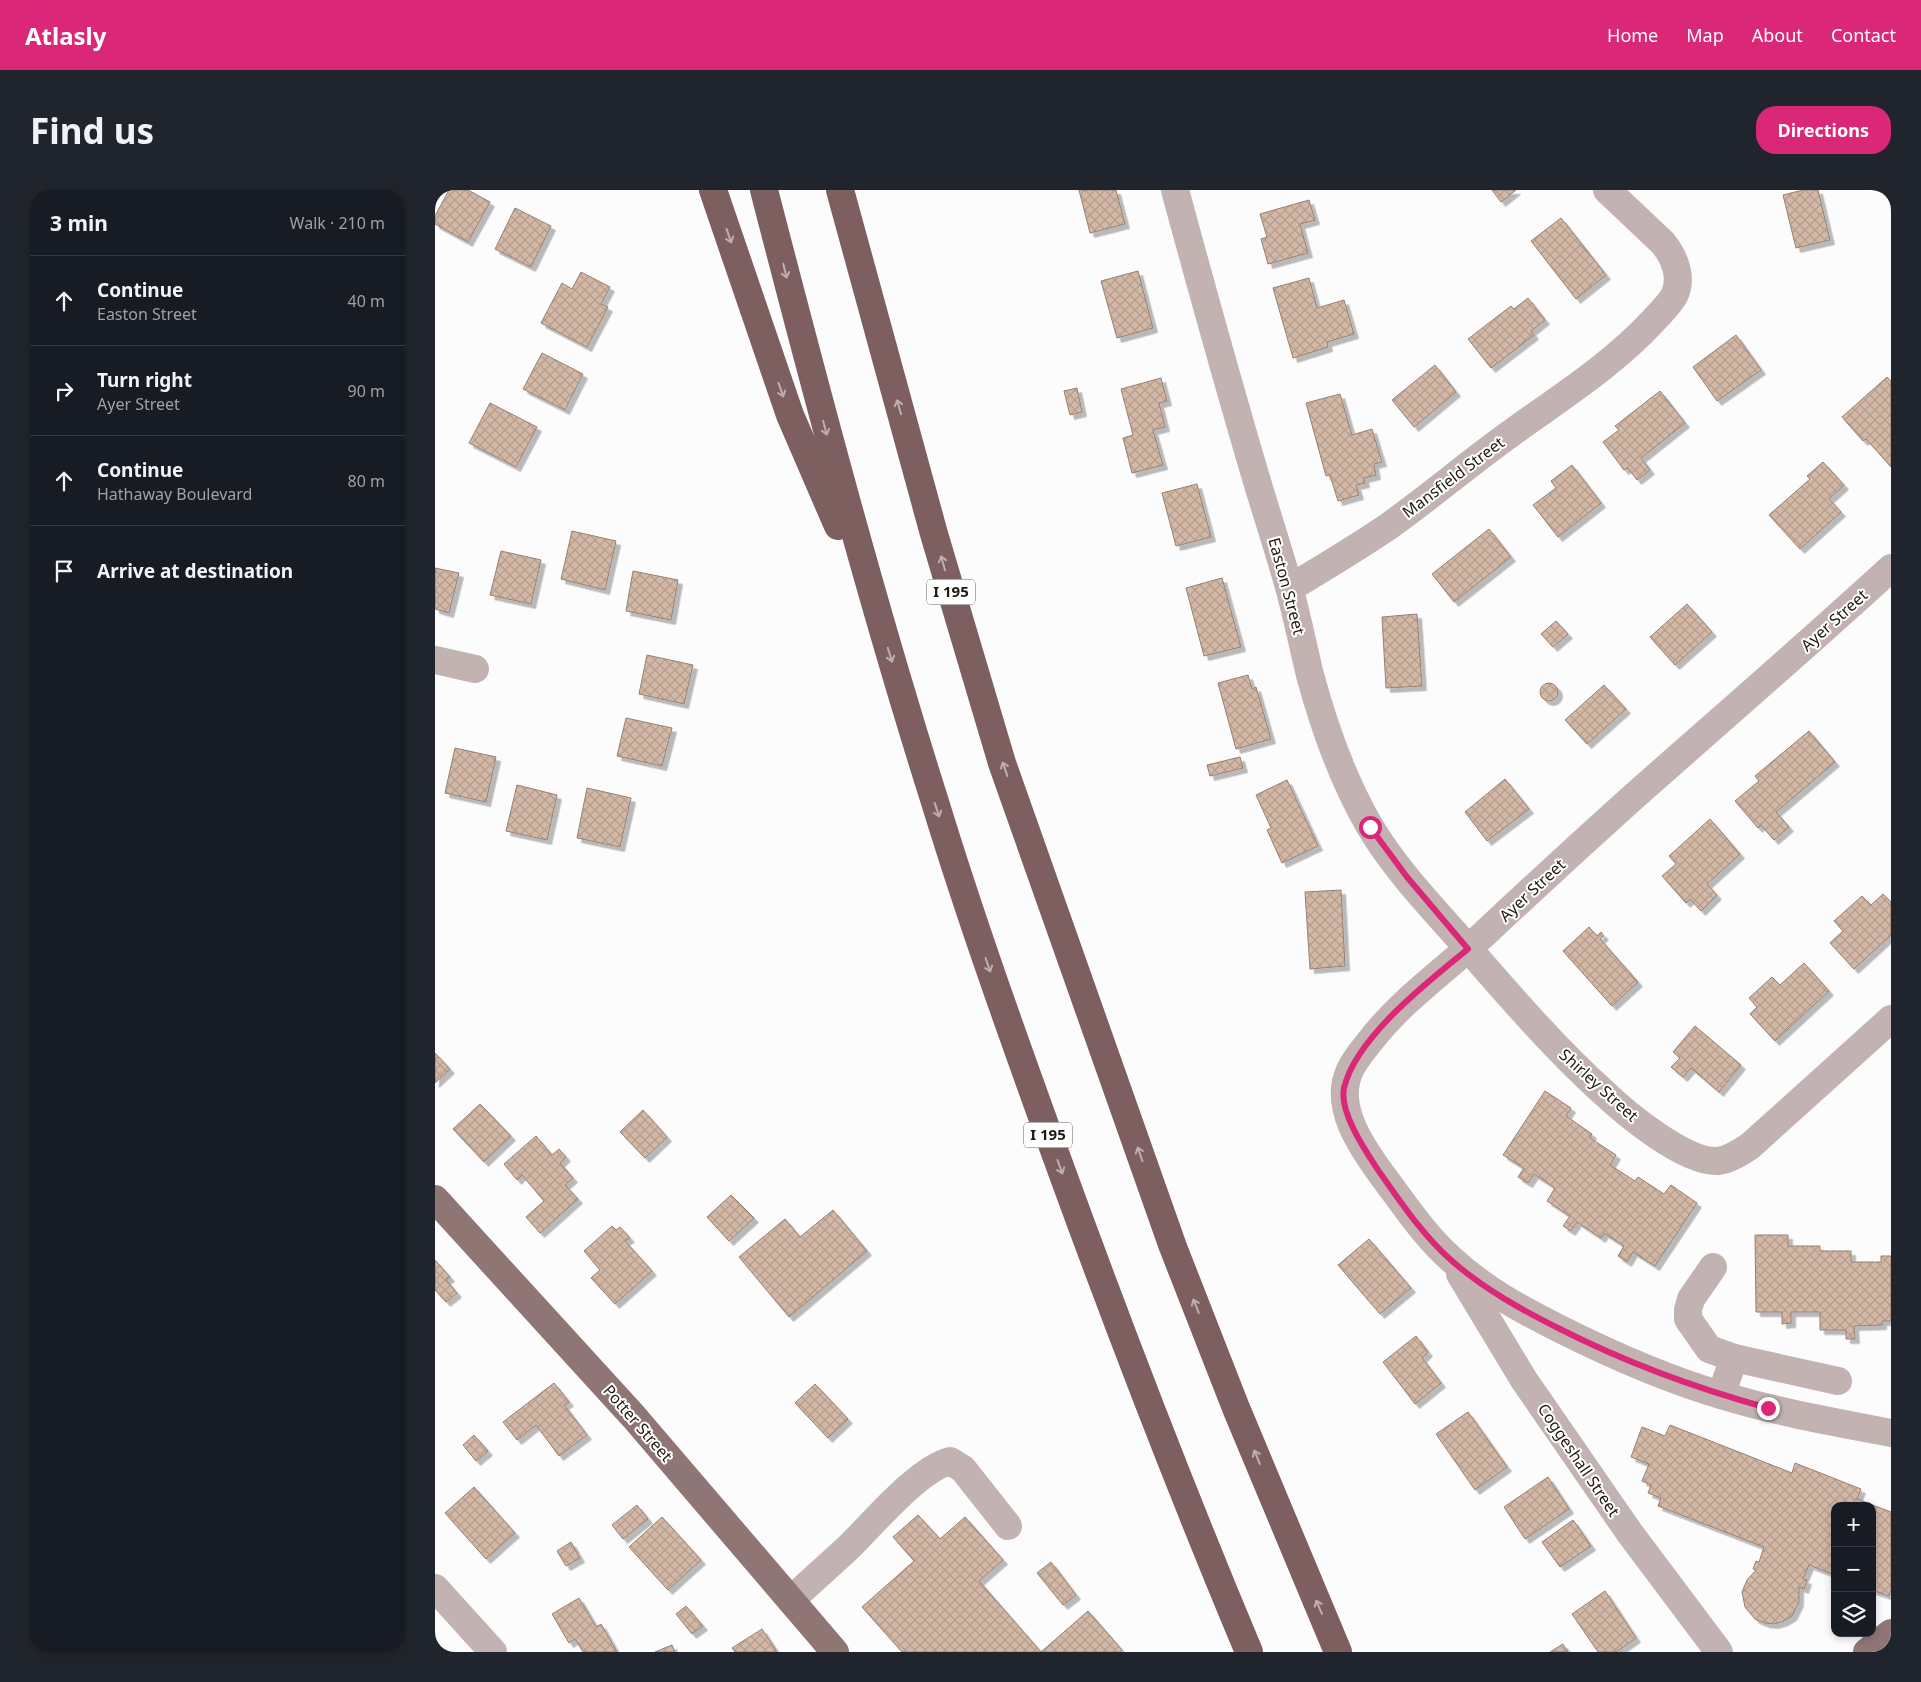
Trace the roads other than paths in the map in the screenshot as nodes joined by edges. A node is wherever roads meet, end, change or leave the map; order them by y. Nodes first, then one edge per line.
1 (713, 190) edge
2 (764, 190) edge
3 (840, 190) edge
4 (855, 190) edge
5 (1175, 190) edge
6 (1607, 190) edge
7 (887, 367) junction
8 (1891, 568) edge
9 (1290, 588) junction
10 (876, 608) junction
11 (435, 660) edge
12 (475, 669) dead end
13 (1468, 949) junction
14 (1891, 1019) edge
15 (435, 1199) edge
16 (1451, 1260) junction
17 (1713, 1267) dead end
18 (1734, 1358) junction
19 (1838, 1381) dead end
20 (1721, 1395) junction
21 (1891, 1432) edge
22 (1008, 1526) dead end
23 (435, 1588) edge
24 (791, 1600) junction
25 (1891, 1633) edge
26 (493, 1652) edge
27 (835, 1652) edge
28 (1249, 1652) edge
29 (1338, 1652) edge
30 (1719, 1652) edge
31 (1867, 1652) edge

1 -> 10 highway
2 -> 10 highway, I 195
3 - 7 highway, I 195
4 - 7 highway
5 - 9 street, Easton Street
6 - 9 street, Mansfield Street
29 -> 7 highway, I 195
8 - 13 street, Ayer Street
9 - 13 street, Easton Street
10 -> 28 highway, I 195
11 - 12 street
13 - 14 street, Shirley Street
13 - 16 street, Ayer Street
15 - 24 main road, Potter Street
16 - 20 street
16 - 30 street, Coggeshall Street
17 - 18 street
18 - 19 street
18 - 20 street
20 - 21 street
22 - 24 street
23 - 26 street
24 - 27 main road, Potter Street
25 - 31 main road

